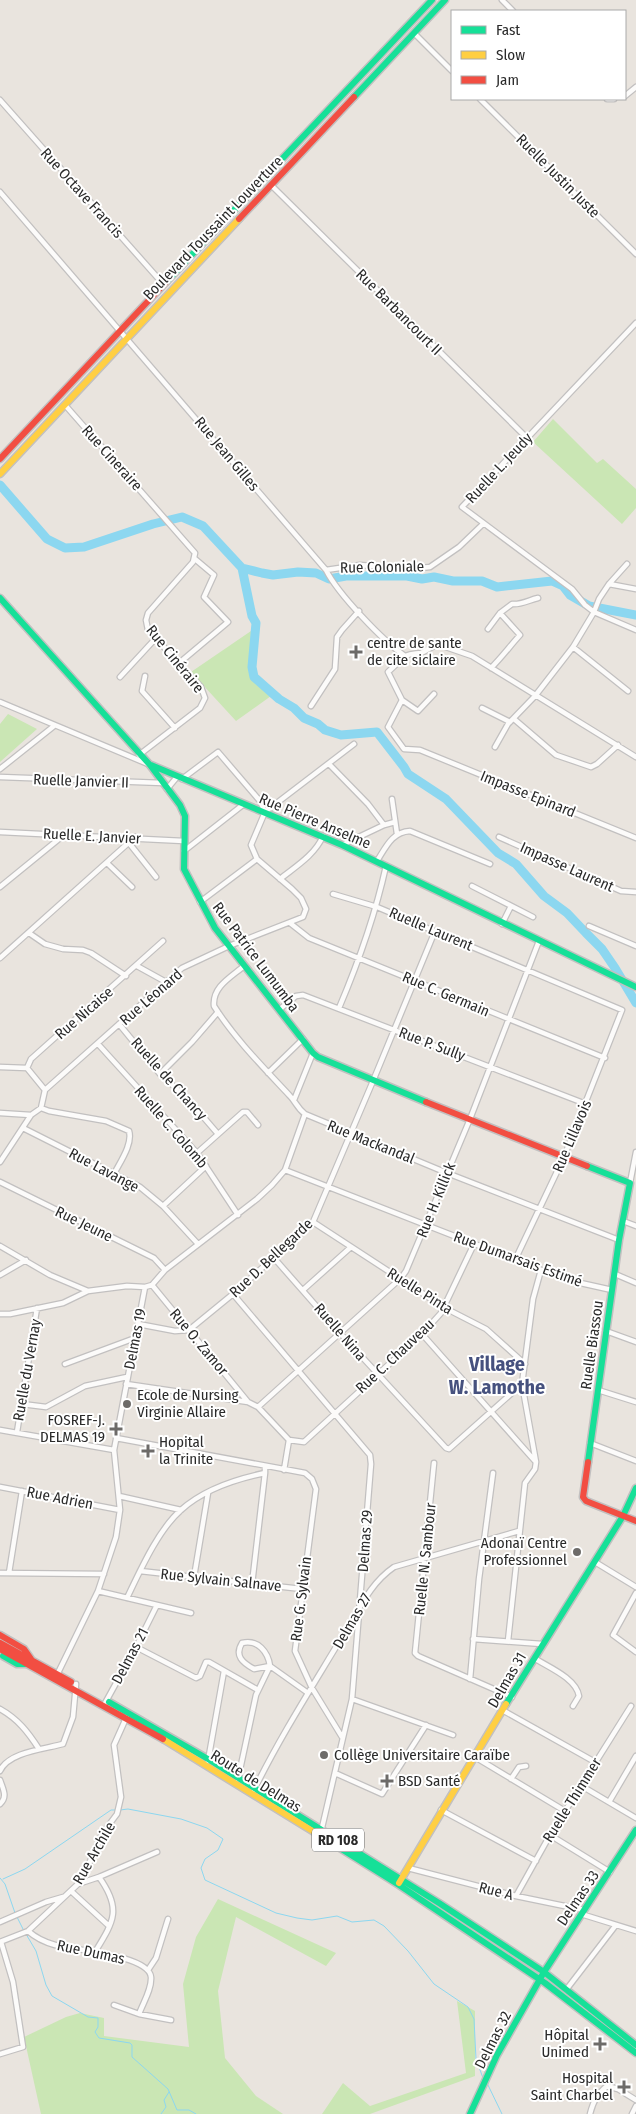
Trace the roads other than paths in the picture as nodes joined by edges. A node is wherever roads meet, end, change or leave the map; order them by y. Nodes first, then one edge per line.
1 (432, 0) edge
2 (445, 0) edge
3 (502, 0) edge
4 (512, 10) edge
5 (414, 33) junction
6 (451, 70) edge
7 (636, 87) edge
8 (626, 95) edge
9 (0, 100) edge
10 (481, 100) edge
11 (272, 186) junction
12 (0, 192) edge
13 (636, 254) edge
14 (164, 285) junction
15 (636, 323) edge
16 (119, 332) junction
17 (127, 339) junction
18 (64, 405) junction
19 (527, 438) junction
20 (0, 459) edge
21 (2, 472) edge
22 (483, 524) junction
23 (195, 559) junction
24 (627, 564) dead end
25 (327, 572) junction
26 (609, 584) junction
27 (636, 589) edge
28 (0, 598) edge
29 (538, 598) dead end
30 (359, 611) junction
31 (594, 612) junction
32 (500, 613) junction
33 (488, 629) dead end
34 (636, 630) edge
35 (156, 638) junction
36 (574, 647) junction
37 (405, 656) junction
38 (178, 664) junction
39 (491, 668) junction
40 (145, 676) dead end
41 (120, 677) dead end
42 (628, 690) dead end
43 (434, 694) dead end
44 (535, 696) junction
45 (402, 700) junction
46 (0, 702) edge
47 (311, 706) dead end
48 (482, 708) dead end
49 (512, 720) junction
50 (54, 726) junction
51 (174, 728) junction
52 (354, 744) dead end
53 (618, 745) junction
54 (494, 747) dead end
55 (139, 755) junction
56 (636, 757) edge
57 (330, 764) junction
58 (150, 765) junction
59 (0, 769) edge
60 (0, 777) edge
61 (179, 778) junction
62 (165, 786) junction
63 (392, 799) dead end
64 (244, 804) junction
65 (265, 812) junction
66 (395, 822) junction
67 (384, 825) junction
68 (0, 832) edge
69 (65, 834) junction
70 (397, 834) junction
71 (323, 836) junction
72 (135, 837) junction
73 (499, 837) dead end
74 (636, 838) edge
75 (184, 841) junction
76 (129, 843) junction
77 (342, 845) junction
78 (183, 852) junction
79 (257, 859) junction
80 (376, 861) junction
81 (108, 863) junction
82 (490, 864) dead end
83 (386, 866) junction
84 (156, 877) dead end
85 (280, 879) junction
86 (472, 886) dead end
87 (0, 887) edge
88 (132, 887) dead end
89 (636, 892) edge
90 (333, 894) dead end
91 (200, 902) junction
92 (511, 906) junction
93 (377, 907) junction
94 (533, 917) dead end
95 (290, 923) junction
96 (502, 924) junction
97 (589, 926) dead end
98 (434, 931) junction
99 (29, 933) junction
100 (164, 941) dead end
101 (540, 942) junction
102 (229, 946) junction
103 (636, 946) edge
104 (0, 958) edge
105 (360, 958) junction
106 (137, 966) junction
107 (244, 966) junction
108 (528, 970) junction
109 (126, 976) junction
110 (414, 980) junction
111 (166, 982) junction
112 (635, 987) edge
113 (339, 1008) junction
114 (280, 1009) junction
115 (622, 1010) joint
116 (218, 1012) junction
117 (508, 1019) junction
118 (119, 1024) junction
119 (393, 1030) junction
120 (303, 1039) junction
121 (98, 1044) junction
122 (313, 1053) junction
123 (605, 1058) junction
124 (489, 1066) junction
125 (0, 1067) edge
126 (27, 1068) junction
127 (268, 1072) junction
128 (160, 1074) junction
129 (373, 1081) junction
130 (45, 1090) junction
131 (294, 1100) junction
132 (586, 1104) junction
133 (41, 1108) junction
134 (0, 1113) edge
135 (305, 1114) junction
136 (31, 1115) junction
137 (470, 1120) junction
138 (258, 1125) dead end
139 (23, 1128) junction
140 (218, 1134) junction
141 (350, 1134) junction
142 (636, 1152) edge
143 (197, 1153) junction
144 (564, 1157) junction
145 (0, 1162) edge
146 (206, 1166) junction
147 (635, 1166) edge
148 (285, 1170) junction
149 (447, 1173) junction
150 (114, 1174) junction
151 (0, 1182) edge
152 (630, 1183) junction
153 (328, 1186) junction
154 (163, 1206) junction
155 (540, 1208) junction
156 (238, 1215) junction
157 (623, 1221) junction
158 (313, 1222) junction
159 (426, 1225) junction
160 (636, 1226) edge
161 (619, 1240) junction
162 (198, 1244) junction
163 (474, 1244) junction
164 (0, 1246) edge
165 (351, 1247) junction
166 (274, 1258) junction
167 (26, 1260) junction
168 (515, 1260) junction
169 (165, 1270) junction
170 (540, 1270) junction
171 (615, 1274) junction
172 (0, 1275) edge
173 (401, 1278) junction
174 (636, 1282) edge
175 (152, 1285) junction
176 (145, 1287) junction
177 (303, 1290) junction
178 (612, 1290) junction
179 (88, 1291) junction
180 (233, 1294) junction
181 (38, 1308) junction
182 (445, 1308) junction
183 (0, 1314) edge
184 (138, 1324) junction
185 (189, 1330) junction
186 (606, 1331) junction
187 (340, 1333) junction
188 (422, 1334) junction
189 (135, 1338) junction
190 (636, 1342) edge
191 (65, 1364) dead end
192 (524, 1364) junction
193 (299, 1371) junction
194 (377, 1374) junction
195 (127, 1376) junction
196 (126, 1384) junction
197 (522, 1384) junction
198 (598, 1390) junction
199 (248, 1402) junction
200 (636, 1402) edge
201 (22, 1404) junction
202 (258, 1407) junction
203 (335, 1412) junction
204 (493, 1412) junction
205 (0, 1432) edge
206 (16, 1432) junction
207 (116, 1438) junction
208 (289, 1440) junction
209 (590, 1443) junction
210 (114, 1450) junction
211 (636, 1461) edge
212 (536, 1462) junction
213 (434, 1463) dead end
214 (265, 1467) junction
215 (284, 1470) junction
216 (264, 1473) junction
217 (493, 1473) dead end
218 (0, 1487) edge
219 (636, 1488) edge
220 (22, 1491) junction
221 (208, 1493) junction
222 (119, 1496) junction
223 (120, 1510) junction
224 (181, 1510) junction
225 (624, 1516) junction
226 (636, 1521) edge
227 (519, 1531) junction
228 (484, 1541) junction
229 (425, 1557) junction
230 (595, 1562) junction
231 (140, 1572) junction
232 (0, 1573) edge
233 (9, 1573) junction
234 (104, 1574) junction
235 (194, 1577) junction
236 (252, 1584) junction
237 (636, 1587) edge
238 (302, 1589) junction
239 (98, 1591) junction
240 (636, 1593) edge
241 (127, 1598) junction
242 (156, 1606) junction
243 (358, 1612) junction
244 (190, 1613) dead end
245 (0, 1635) edge
246 (473, 1639) junction
247 (508, 1641) junction
248 (0, 1643) edge
249 (542, 1644) junction
250 (136, 1647) junction
251 (0, 1650) edge
252 (636, 1652) edge
253 (0, 1655) edge
254 (534, 1658) junction
255 (30, 1662) junction
256 (270, 1666) junction
257 (224, 1671) junction
258 (57, 1676) junction
259 (470, 1678) junction
260 (75, 1686) junction
261 (312, 1688) junction
262 (258, 1690) junction
263 (308, 1693) junction
264 (512, 1696) junction
265 (352, 1699) junction
266 (105, 1703) junction
267 (573, 1706) dead end
268 (631, 1706) dead end
269 (0, 1709) edge
270 (504, 1711) junction
271 (128, 1715) junction
272 (426, 1725) junction
273 (452, 1735) dead end
274 (342, 1737) junction
275 (39, 1749) junction
276 (636, 1756) edge
277 (475, 1757) junction
278 (207, 1762) junction
279 (595, 1762) junction
280 (2, 1763) edge
281 (526, 1766) dead end
282 (0, 1771) edge
283 (335, 1773) junction
284 (511, 1779) junction
285 (0, 1780) edge
286 (237, 1781) junction
287 (580, 1786) junction
288 (254, 1791) junction
289 (609, 1802) junction
290 (0, 1804) edge
291 (441, 1810) junction
292 (565, 1811) junction
293 (636, 1818) edge
294 (636, 1830) edge
295 (320, 1833) junction
296 (550, 1835) junction
297 (157, 1852) dead end
298 (536, 1861) junction
299 (408, 1868) junction
300 (607, 1870) junction
301 (99, 1877) junction
302 (400, 1882) junction
303 (78, 1884) junction
304 (71, 1891) junction
305 (516, 1896) junction
306 (64, 1897) junction
307 (582, 1912) junction
308 (168, 1920) dead end
309 (0, 1922) edge
310 (616, 1925) junction
311 (109, 1926) junction
312 (636, 1931) edge
313 (26, 1932) junction
314 (1, 1942) edge
315 (95, 1952) junction
316 (552, 1962) junction
317 (148, 1970) junction
318 (544, 1972) junction
319 (534, 1975) junction
320 (552, 1978) junction
321 (543, 1981) junction
322 (534, 1989) junction
323 (564, 1992) junction
324 (114, 2005) dead end
325 (139, 2014) junction
326 (171, 2020) dead end
327 (636, 2045) edge
328 (0, 2054) edge
329 (636, 2054) edge
330 (636, 2100) edge
331 (636, 2106) edge
332 (470, 2114) edge
333 (590, 2114) edge
334 (632, 2114) edge

1 - 14 main road, Boulevard Toussaint Louverture
2 - 5 main road, Boulevard Toussaint Louverture
3 - 4 street
5 - 6 street
5 - 11 main road, Boulevard Toussaint Louverture
7 - 8 street
9 - 14 street, Rue Octave Francis
10 - 13 street, Ruelle Justin Juste
11 - 17 main road, Boulevard Toussaint Louverture
11 - 19 street, Rue Barbancourt II
12 - 16 street
14 - 16 main road, Boulevard Toussaint Louverture
15 - 19 street, Ruelle L. Jeudy
16 - 17 street, Rue Jean Gilles
16 - 20 main road, Boulevard Toussaint Louverture
17 - 18 main road, Boulevard Toussaint Louverture
17 - 25 street, Rue Jean Gilles
18 - 21 main road, Boulevard Toussaint Louverture
18 - 23 street, Rue Cineraire
19 - 22 street, Ruelle L. Jeudy
22 - 25 street, Rue Coloniale
22 - 31 street, Ruelle L. Jeudy
23 - 35 street, Rue Cinéraire
23 - 38 street
24 - 26 street
25 - 30 street, Rue Jean Gilles
26 - 27 street
26 - 31 street
28 - 55 main road, Rue Patrice Lumumba
29 - 32 street
30 - 37 street
30 - 47 street
31 - 34 street
31 - 36 street
32 - 33 street
32 - 39 street
35 - 38 street, Rue Cinéraire
35 - 41 street
36 - 42 street
36 - 44 street
37 - 39 street
37 - 45 street
38 - 51 street, Rue Cinéraire
39 - 44 street
40 - 51 street
43 - 45 street
44 - 49 street
44 - 53 street
45 - 74 street, Impasse Epinard
46 - 50 street, Rue Pierre Anselme
48 - 49 street
49 - 53 street
49 - 54 street
50 - 58 street, Rue Pierre Anselme
50 - 59 street
51 - 55 street, Rue Cinéraire
52 - 57 street
53 - 56 street
55 - 58 main road, Rue Patrice Lumumba
57 - 65 street
57 - 67 street
58 - 61 main road, Rue Pierre Anselme
58 - 62 main road, Rue Patrice Lumumba
60 - 62 street, Ruelle Janvier II
61 - 62 street
61 - 64 main road, Rue Pierre Anselme
61 - 65 street
62 - 75 main road, Rue Patrice Lumumba
63 - 66 street
64 - 65 main road, Rue Pierre Anselme
64 - 78 street
65 - 71 main road, Rue Pierre Anselme
65 - 79 street
66 - 67 street
66 - 70 street
67 - 77 street
68 - 69 street, Ruelle E. Janvier
69 - 72 street, Ruelle E. Janvier
69 - 87 street
70 - 80 street
70 - 82 street
71 - 77 main road, Rue Pierre Anselme
71 - 85 street
72 - 75 street, Ruelle E. Janvier
72 - 76 street
73 - 89 street, Impasse Laurent
75 - 78 main road, Rue Patrice Lumumba
76 - 81 street
76 - 84 street
77 - 80 main road, Rue Pierre Anselme
78 - 91 main road, Rue Patrice Lumumba
79 - 85 street
79 - 91 street
80 - 83 main road, Rue Pierre Anselme
81 - 88 street
81 - 99 street
83 - 93 street
83 - 96 main road, Rue Pierre Anselme
85 - 95 street
86 - 92 street
90 - 93 street, Ruelle Laurent
91 - 102 main road, Rue Patrice Lumumba
92 - 94 street
92 - 96 street
93 - 98 street, Ruelle Laurent
93 - 105 street
95 - 102 street, Rue Léonard
95 - 105 street, Rue C. Germain
96 - 101 main road, Rue Pierre Anselme
97 - 103 street
98 - 108 street, Ruelle Laurent
98 - 110 street, Rue D. Bellegarde
99 - 104 street
99 - 109 street
100 - 106 street, Rue Nicaise
101 - 108 street, Rue H. Killick
101 - 112 main road, Rue Pierre Anselme
102 - 107 main road, Rue Patrice Lumumba
102 - 111 street, Rue Léonard
105 - 110 street, Rue C. Germain
105 - 113 street
106 - 109 street, Rue Nicaise
106 - 111 street
107 - 114 main road, Rue Patrice Lumumba
107 - 116 street
108 - 115 street, Ruelle Laurent
108 - 117 street, Rue H. Killick
109 - 126 street, Rue Nicaise
110 - 117 street, Rue C. Germain
110 - 119 street, Rue D. Bellegarde
111 - 118 street, Rue Léonard
113 - 114 street, Rue P. Sully
113 - 119 street, Rue P. Sully
114 - 120 main road, Rue Patrice Lumumba
115 - 123 street, Rue Lillavois
116 - 127 street, Rue Mackandal
116 - 128 street
117 - 123 street, Rue C. Germain
117 - 124 street, Rue H. Killick
118 - 121 street, Rue Léonard
118 - 128 street, Ruelle de Chancy
119 - 124 street, Rue P. Sully
119 - 129 street, Rue D. Bellegarde
120 - 122 main road, Rue Patrice Lumumba
120 - 127 street
121 - 130 street, Rue Léonard
121 - 143 street, Ruelle C. Colomb
122 - 129 main road, Rue Patrice Lumumba
122 - 131 street
123 - 132 street, Rue Lillavois
124 - 132 street, Rue P. Sully
124 - 137 street, Rue H. Killick
125 - 126 street
126 - 130 street
127 - 131 street, Rue Mackandal
128 - 140 street, Ruelle de Chancy
129 - 137 main road, Rue Patrice Lumumba
129 - 141 street, Rue D. Bellegarde
130 - 133 street
131 - 135 street, Rue Mackandal
132 - 144 street, Rue Lillavois
133 - 136 street
133 - 150 street
134 - 136 street
135 - 141 street, Rue Mackandal
135 - 148 street
136 - 139 street
137 - 144 main road, Rue Patrice Lumumba
137 - 149 street, Rue H. Killick
138 - 140 street
139 - 145 street
139 - 150 street, Rue Lavange
140 - 143 street
141 - 149 street, Rue Mackandal
141 - 153 street, Rue D. Bellegarde
142 - 147 street, Ruelle Biassou
143 - 146 street, Ruelle C. Colomb
144 - 152 main road, Rue Patrice Lumumba
144 - 155 street, Rue Lillavois
146 - 154 street
146 - 156 street, Ruelle C. Colomb
147 - 152 street, Ruelle Biassou
148 - 153 street, Rue Dumarsais Estimé
148 - 156 street
149 - 155 street, Rue Mackandal
149 - 159 street, Rue H. Killick
150 - 154 street, Rue Lavange
151 - 169 street, Rue Jeune
152 - 157 main road, Ruelle Biassou
153 - 158 street, Rue D. Bellegarde
153 - 159 street, Rue Dumarsais Estimé
154 - 162 street, Rue Lavange
155 - 161 street, Rue Mackandal
155 - 168 street, Rue Lillavois
156 - 162 street
157 - 160 street
157 - 161 main road, Ruelle Biassou
158 - 165 street, Ruelle Pinta
158 - 166 street, Rue D. Bellegarde
159 - 163 street, Rue Dumarsais Estimé
159 - 173 street, Rue H. Killick
161 - 171 main road, Ruelle Biassou
162 - 169 street
163 - 168 street, Rue Dumarsais Estimé
163 - 182 street, Rue C. Chauveau
164 - 167 street
165 - 173 street, Ruelle Pinta
165 - 177 street
166 - 177 street, Ruelle Nina
166 - 180 street, Rue D. Bellegarde
167 - 172 street
167 - 179 street
168 - 170 street, Rue Dumarsais Estimé
169 - 175 street
170 - 178 street, Rue Dumarsais Estimé
170 - 192 street
171 - 174 street
171 - 178 main road, Ruelle Biassou
173 - 182 street, Ruelle Pinta
173 - 187 street, Rue H. Killick
175 - 176 street, Delmas 19
175 - 185 street, Rue O. Zamor
176 - 179 street
176 - 184 street, Delmas 19
177 - 187 street, Ruelle Nina
178 - 186 main road, Ruelle Biassou
179 - 181 street
180 - 185 street, Rue D. Bellegarde
180 - 193 street, Delmas 29
181 - 183 street
181 - 201 street, Ruelle du Vernay
182 - 188 street, Rue C. Chauveau
182 - 192 street, Ruelle Pinta
184 - 185 street
184 - 189 street, Delmas 19
185 - 199 street, Rue O. Zamor
186 - 190 street
186 - 198 main road, Ruelle Biassou
187 - 193 street, Rue H. Killick
187 - 194 street, Ruelle Nina
188 - 194 street, Rue C. Chauveau
188 - 204 street
189 - 191 street
189 - 195 street, Delmas 19
192 - 197 street
193 - 202 street, Rue H. Killick
193 - 203 street, Delmas 29
194 - 203 street, Rue C. Chauveau
194 - 204 street, Ruelle Nina
195 - 196 street, Delmas 19
195 - 201 street
196 - 199 street
196 - 207 street, Delmas 19
197 - 204 street
197 - 212 street
198 - 200 street
198 - 209 main road, Ruelle Biassou
199 - 202 street, Rue O. Zamor
201 - 206 street, Ruelle du Vernay
202 - 208 street, Rue O. Zamor
203 - 208 street, Rue C. Chauveau
203 - 243 street, Delmas 29
204 - 212 street
205 - 206 street
206 - 210 street
207 - 210 street, Delmas 19
207 - 214 street
208 - 215 street
209 - 211 street
209 - 225 main road, Ruelle Biassou
210 - 222 street, Delmas 19
212 - 227 street
213 - 229 street, Ruelle N. Sambour
214 - 215 street
214 - 216 street
215 - 238 street, Rue G. Sylvain
216 - 221 street
216 - 236 street
217 - 228 street
218 - 220 street, Rue Adrien
219 - 225 main road, Delmas 31
220 - 223 street, Rue Adrien
220 - 233 street
221 - 224 street
221 - 235 street
222 - 223 street, Delmas 19
222 - 224 street
223 - 234 street, Delmas 19
224 - 231 street
225 - 226 main road
225 - 230 main road, Delmas 31
227 - 228 street, Delmas 27
227 - 247 street
228 - 229 street, Delmas 27
228 - 246 street
229 - 243 street, Delmas 27
229 - 259 street, Ruelle N. Sambour
230 - 237 street
230 - 249 main road, Delmas 31
231 - 235 street, Rue Sylvain Salnave
231 - 241 street
232 - 233 street
233 - 234 street
234 - 239 street, Delmas 19
235 - 236 street, Rue Sylvain Salnave
236 - 238 street, Rue Sylvain Salnave
238 - 261 street, Rue G. Sylvain
239 - 241 street
239 - 258 street, Delmas 19
240 - 252 street
241 - 242 street
242 - 244 street
242 - 250 street, Delmas 21
243 - 261 street, Delmas 27
243 - 265 street, Delmas 29
245 - 255 main road
246 - 247 street
246 - 259 street
247 - 249 street
248 - 255 main road, Route de Delmas / RD 108
249 - 254 main road, Delmas 31
250 - 257 street
250 - 266 street, Delmas 21
251 - 255 main road, Route de Delmas / RD 108
253 - 255 main road
254 - 264 main road, Delmas 31
254 - 267 street
255 - 258 main road, Route de Delmas / RD 108
256 - 256 street
256 - 262 street
256 - 263 street
257 - 262 street
257 - 278 street
258 - 260 main road, Route de Delmas / RD 108
259 - 264 street
260 - 266 main road, Route de Delmas / RD 108
260 - 275 street
261 - 263 street, Delmas 27
261 - 274 street, Rue G. Sylvain
262 - 286 street
263 - 288 street, Delmas 27
264 - 270 main road, Delmas 31
265 - 272 street
265 - 274 street, Delmas 29
266 - 271 main road, Route de Delmas / RD 108
268 - 279 street, Ruelle Thimmer
269 - 275 street
270 - 277 main road, Delmas 31
270 - 279 street
271 - 278 main road, Route de Delmas / RD 108
271 - 303 street, Rue Archile
272 - 273 street
272 - 283 street
274 - 283 street, Delmas 29
275 - 280 street
276 - 289 street
277 - 284 street
277 - 291 main road, Delmas 31
278 - 286 main road, Route de Delmas / RD 108
279 - 287 street, Ruelle Thimmer
280 - 282 street
281 - 284 street
283 - 295 street, Delmas 29
284 - 292 street
285 - 290 street
286 - 288 main road, Route de Delmas / RD 108
287 - 289 street
287 - 292 street, Ruelle Thimmer
288 - 295 main road, Route de Delmas / RD 108
289 - 293 street
291 - 298 street
291 - 299 main road, Delmas 31
292 - 296 street, Ruelle Thimmer
294 - 300 main road, Delmas 33
295 - 302 main road, Route de Delmas / RD 108
296 - 298 street, Ruelle Thimmer
296 - 300 street
297 - 301 street
298 - 305 street, Ruelle Thimmer
299 - 302 main road, Delmas 31
299 - 305 street, Rue A
300 - 307 main road, Delmas 33
301 - 303 street
301 - 311 street
302 - 318 main road, Route de Delmas / RD 108
302 - 319 main road, Route de Delmas / RD 108
303 - 304 street, Rue Archile
304 - 306 street, Rue Archile
304 - 311 street
305 - 307 street, Rue A
306 - 309 street
306 - 313 street, Rue Archile
307 - 310 street, Rue A
307 - 316 main road, Delmas 33
308 - 317 street
310 - 312 street, Rue A
310 - 323 street
311 - 315 street
313 - 314 street, Rue Archile
313 - 315 street, Rue Dumas
314 - 328 street
315 - 317 street, Rue Dumas
316 - 318 main road, Delmas 33
316 - 320 main road
317 - 325 street
318 - 320 main road, Route de Delmas / RD 108
318 - 321 main road, Delmas 33
319 - 321 main road, Route de Delmas / RD 108
319 - 322 main road
320 - 323 main road, Route de Delmas / RD 108
321 - 322 main road, Delmas 32
321 - 323 main road, Route de Delmas / RD 108
322 - 332 main road, Delmas 32
323 - 327 main road, Route de Delmas / RD 108
323 - 329 main road, Route de Delmas / RD 108
324 - 325 street
325 - 326 street
330 - 333 street
331 - 334 street

